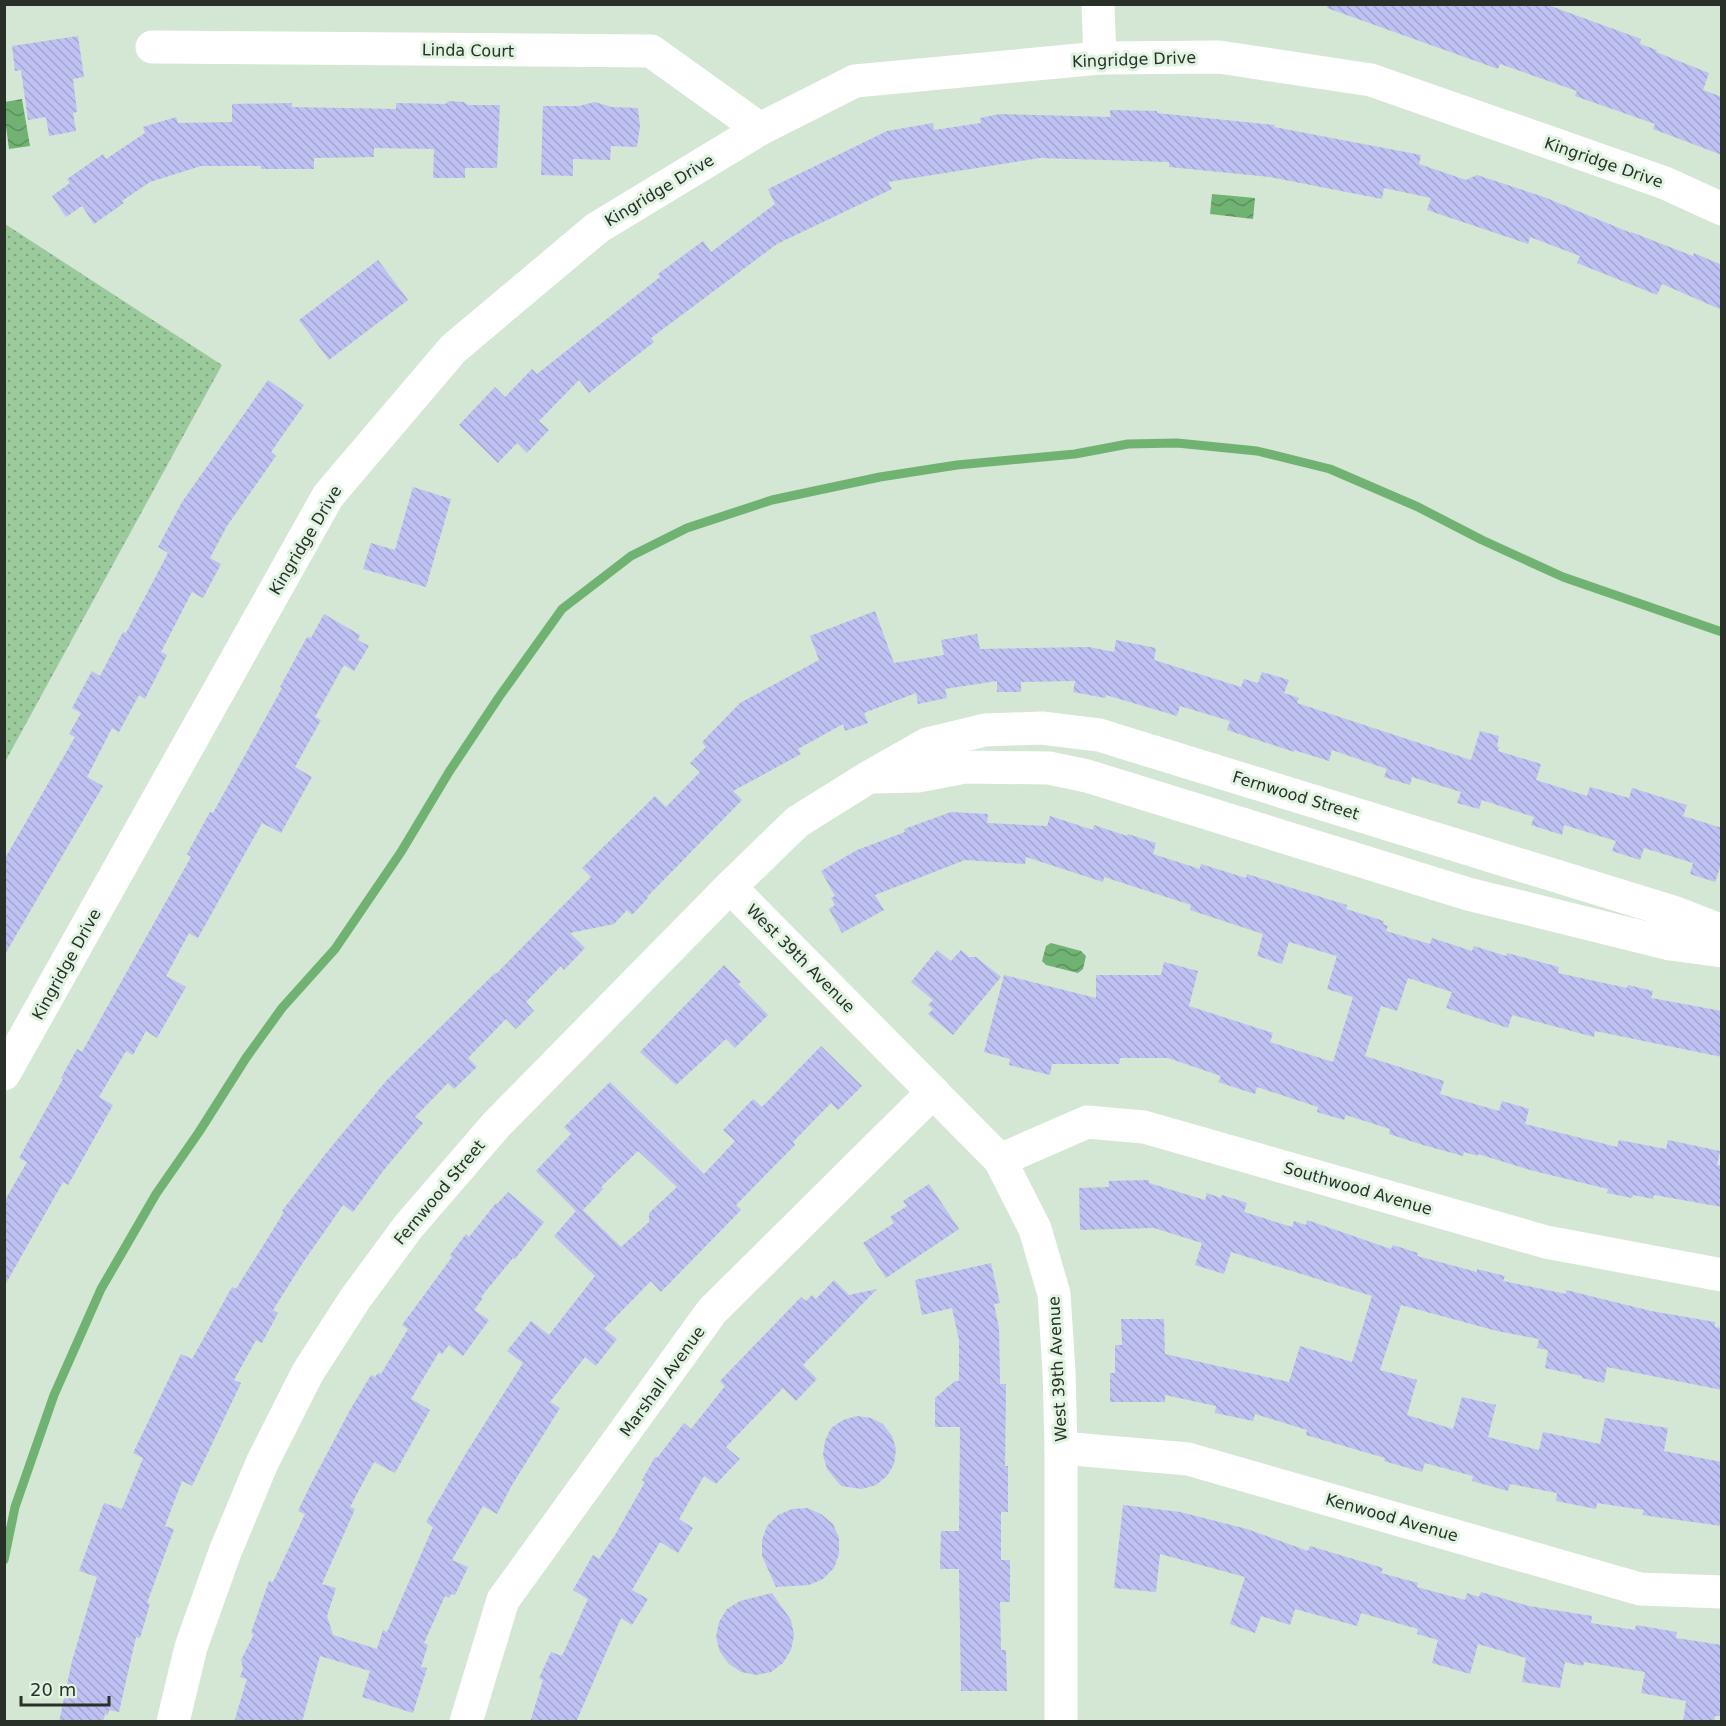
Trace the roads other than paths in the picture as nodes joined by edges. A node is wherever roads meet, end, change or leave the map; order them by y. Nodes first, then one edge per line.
1 (1098, 4) edge
2 (152, 47) dead end
3 (1100, 58) junction
4 (760, 129) junction
5 (1722, 209) edge
6 (869, 777) junction
7 (730, 887) junction
8 (1722, 931) edge
9 (1722, 951) edge
10 (4, 1074) edge
11 (933, 1092) junction
12 (1000, 1160) junction
13 (1722, 1275) edge
14 (1061, 1448) junction
15 (1722, 1592) edge
16 (173, 1722) edge
17 (466, 1722) edge
18 (1061, 1722) edge

1 - 3 street
2 - 4 street, Linda Court
3 - 4 street, Kingridge Drive
3 - 5 street, Kingridge Drive
4 - 10 street, Kingridge Drive
6 - 7 street, Fernwood Street
6 - 8 street, Fernwood Street
6 - 9 street
7 - 11 street, West 39th Avenue
7 - 16 street, Fernwood Street
11 - 12 street, West 39th Avenue
11 - 17 street, Marshall Avenue
12 - 13 street, Southwood Avenue
12 - 14 street, West 39th Avenue
14 - 15 street, Kenwood Avenue
14 - 18 street, West 39th Avenue

